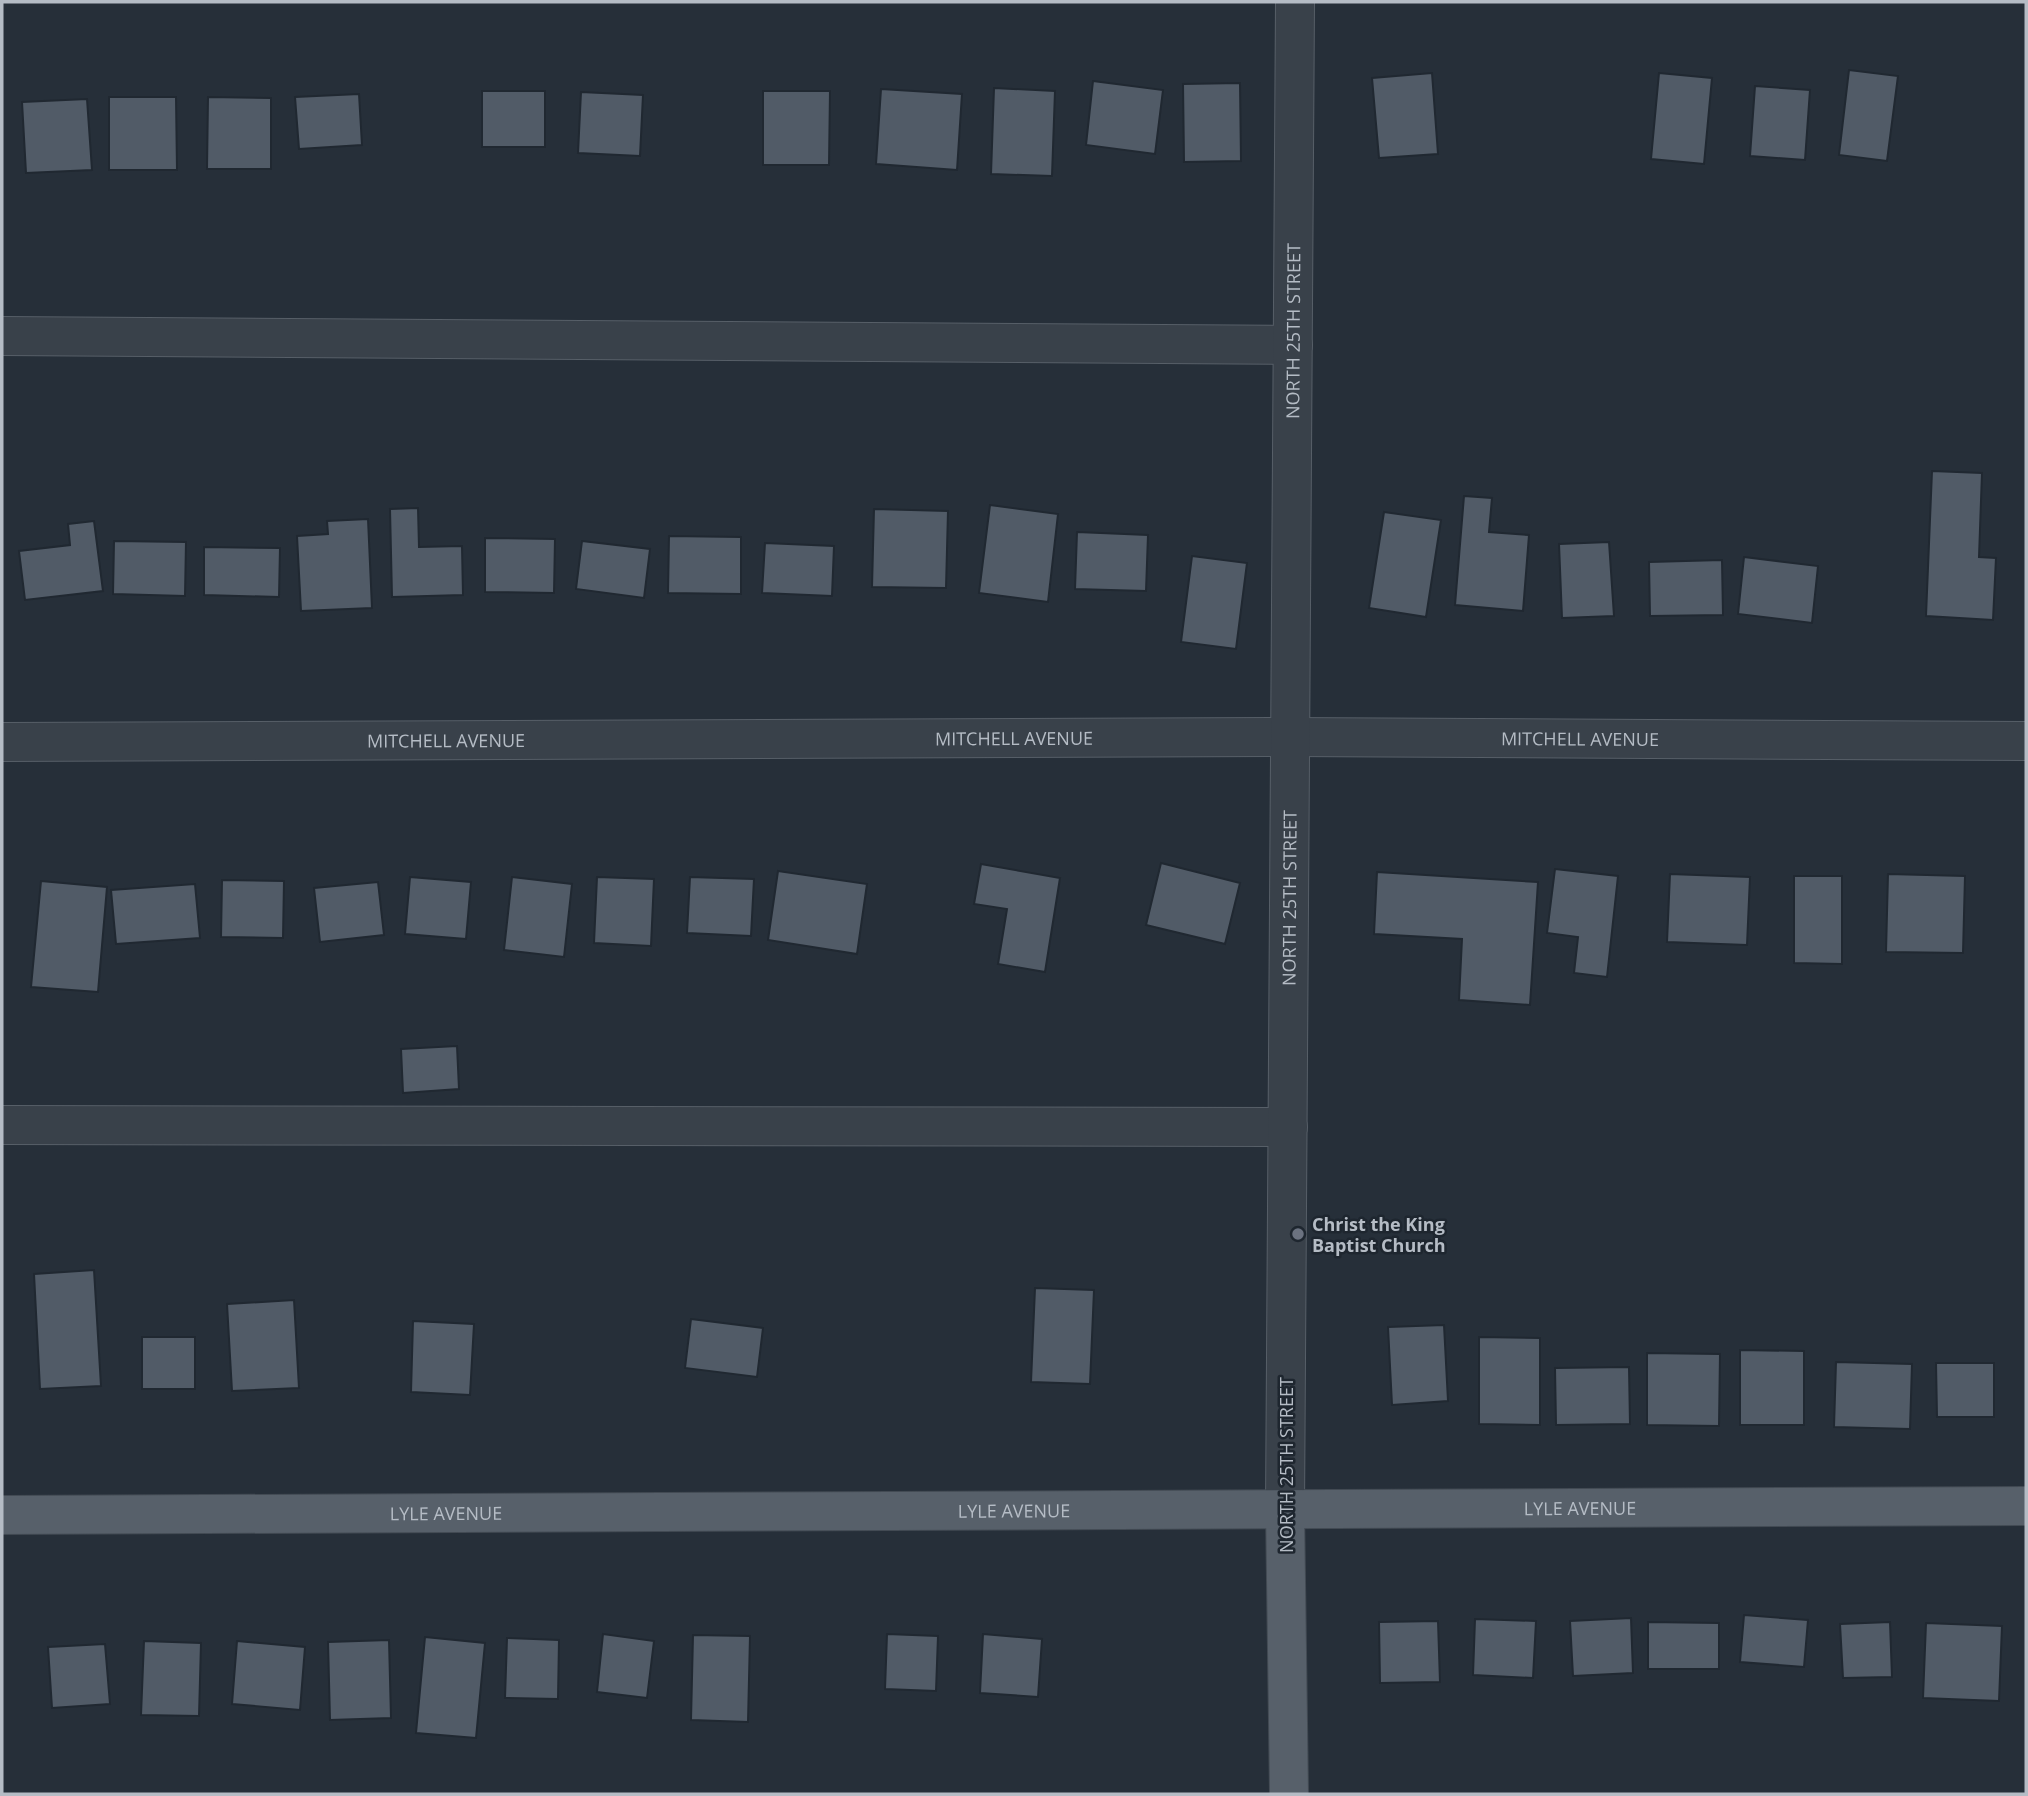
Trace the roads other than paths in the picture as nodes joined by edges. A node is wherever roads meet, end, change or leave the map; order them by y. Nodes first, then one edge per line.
1 (1295, 2) edge
2 (2, 337) edge
3 (1293, 345) junction
4 (1290, 737) junction
5 (2026, 741) edge
6 (2, 742) edge
7 (2, 1125) edge
8 (1288, 1127) junction
9 (2026, 1506) edge
10 (1285, 1509) junction
11 (2, 1515) edge
12 (1289, 1794) edge

1 - 3 street, NORTH 25TH STREET
2 - 3 street
3 - 4 street, NORTH 25TH STREET
4 - 5 street, MITCHELL AVENUE
4 - 6 street, MITCHELL AVENUE
4 - 8 street, NORTH 25TH STREET
7 - 8 street
8 - 10 street, NORTH 25TH STREET
9 - 10 main road, LYLE AVENUE
10 - 11 main road, LYLE AVENUE
10 - 12 main road, NORTH 25TH STREET

